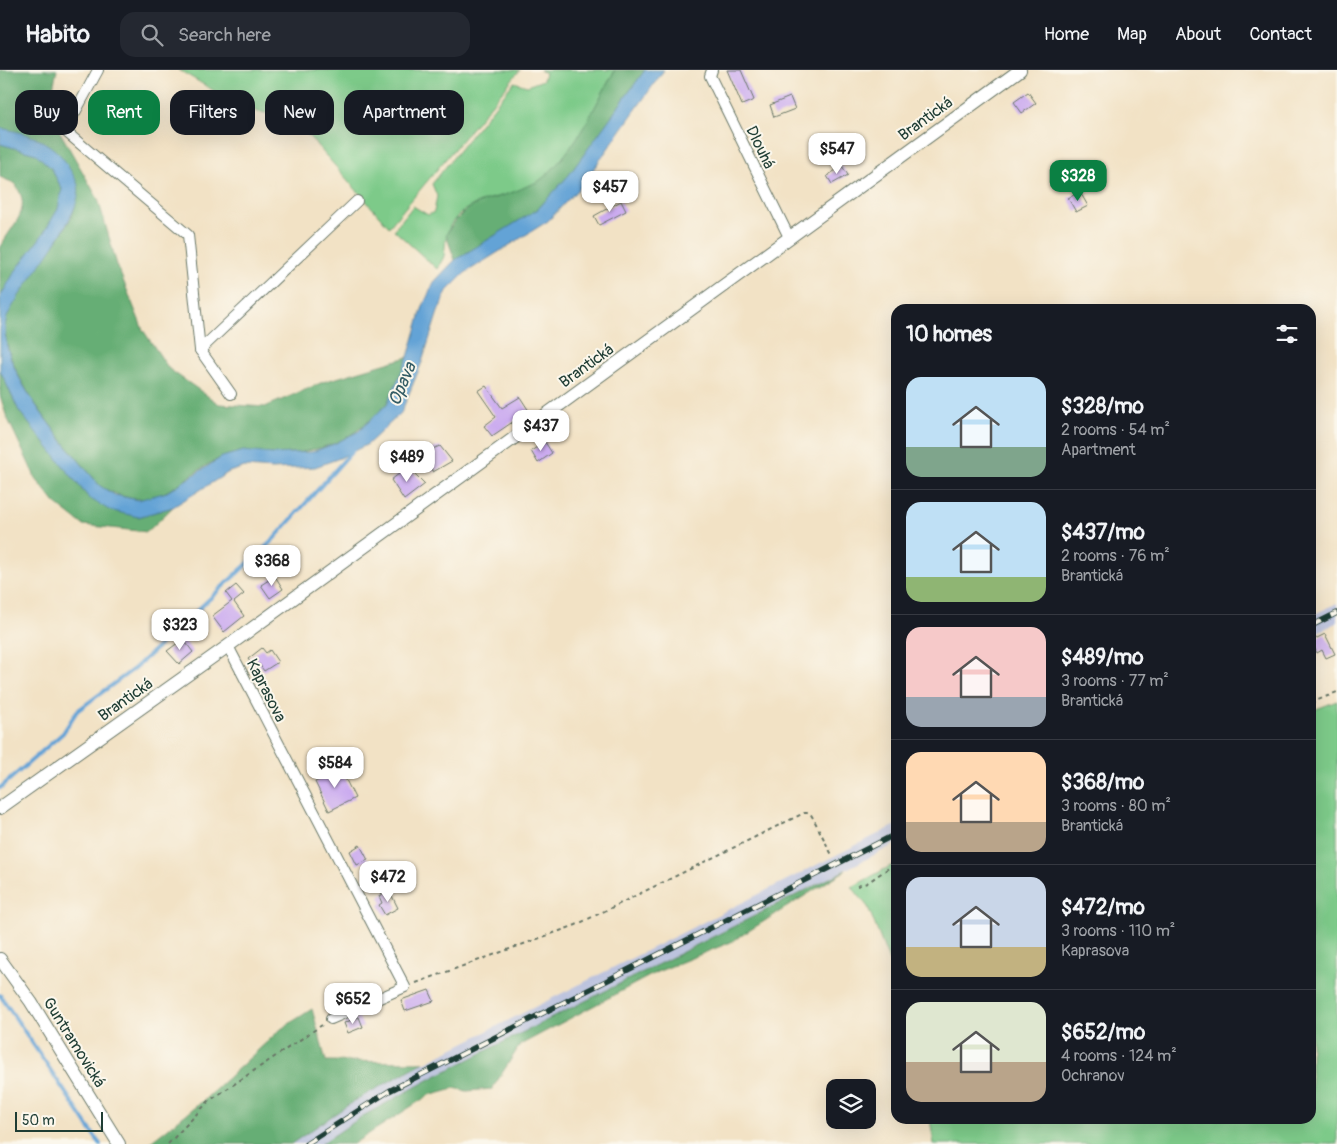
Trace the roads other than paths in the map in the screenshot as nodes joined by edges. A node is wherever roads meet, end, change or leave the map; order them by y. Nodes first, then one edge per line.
1 (98, 70) edge
2 (712, 70) edge
3 (1020, 70) edge
4 (356, 201) dead end
5 (789, 236) junction
6 (200, 350) junction
7 (231, 394) dead end
8 (228, 646) junction
9 (0, 808) edge
10 (0, 959) edge
11 (331, 1019) road end
12 (119, 1144) edge

1 - 6 street
2 - 5 street, Dlouhá
3 - 5 street, Brantická
4 - 6 street
5 - 8 street, Brantická
6 - 7 street
8 - 9 street, Brantická
8 - 11 street, Kaprasova
10 - 12 street, Guntramovická

